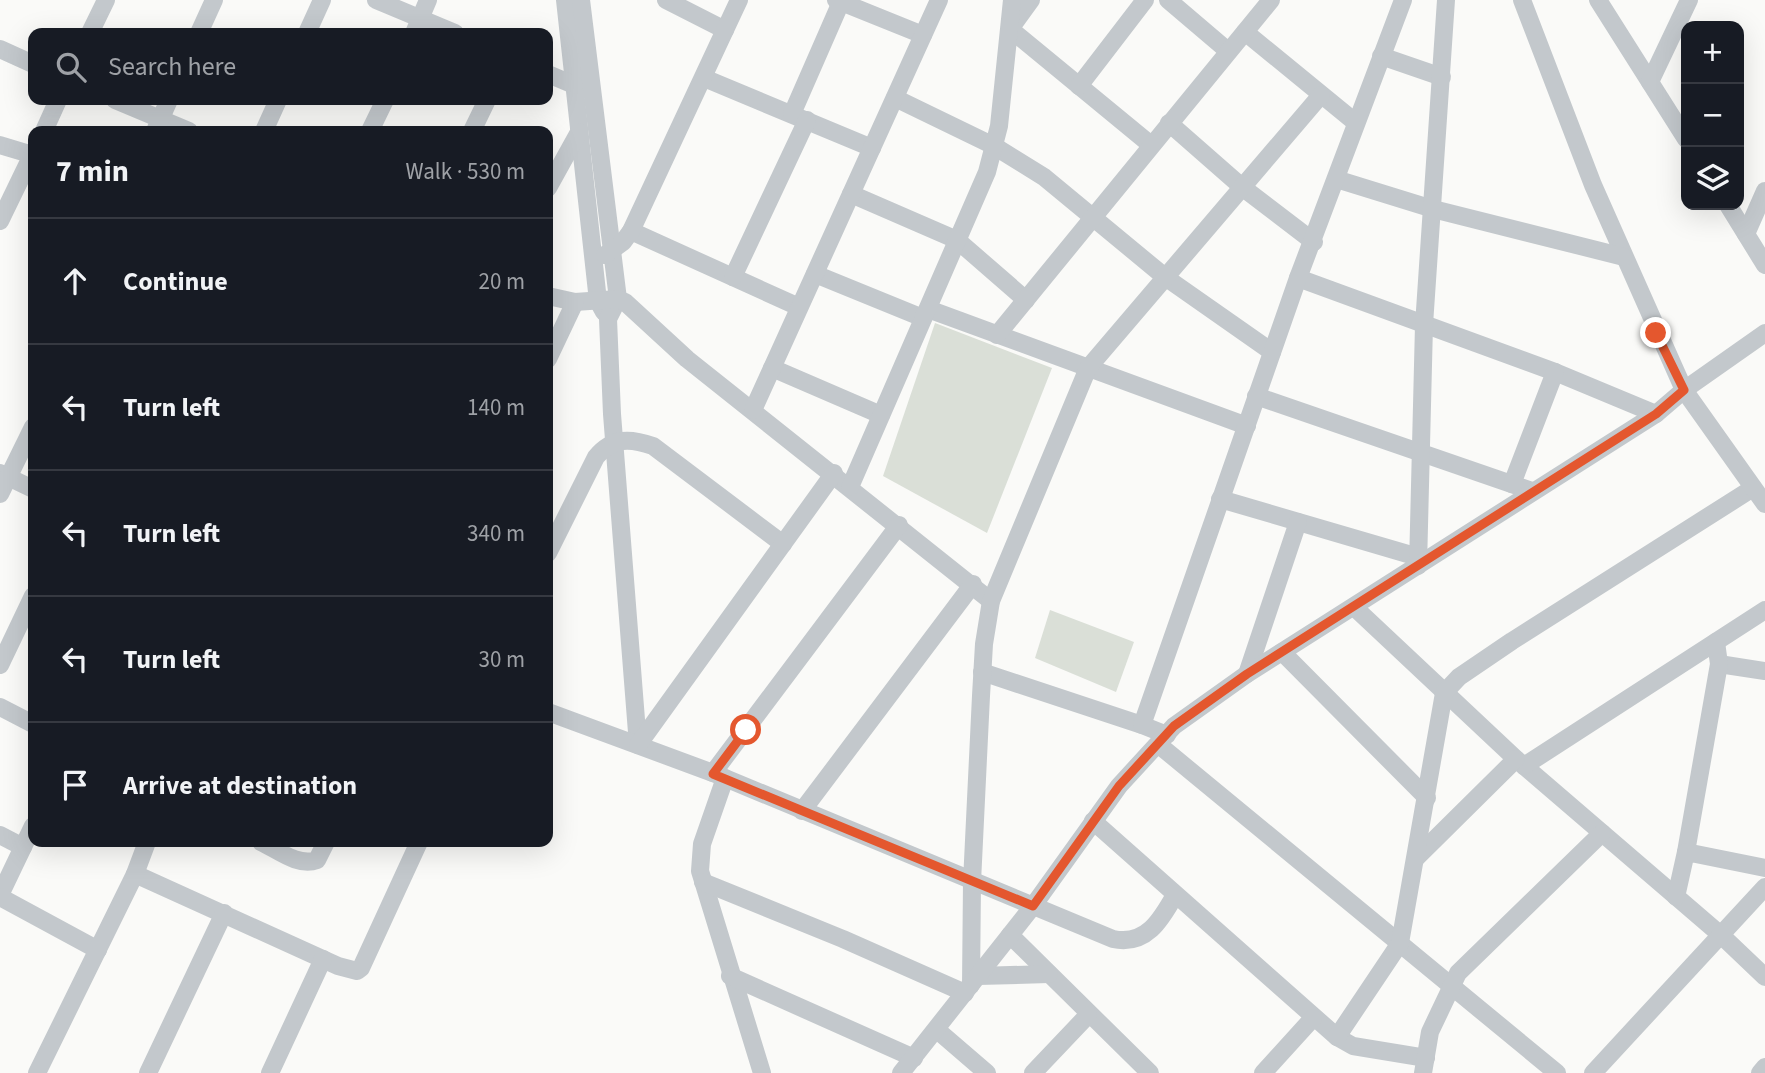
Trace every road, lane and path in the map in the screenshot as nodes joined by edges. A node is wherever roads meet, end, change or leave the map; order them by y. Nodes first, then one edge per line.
1 (106, 0) edge
2 (214, 0) edge
3 (322, 0) edge
4 (376, 0) edge
5 (428, 0) edge
6 (565, 0) edge
7 (581, 0) edge
8 (666, 0) edge
9 (739, 0) edge
10 (939, 0) edge
11 (1012, 0) edge
12 (1031, 0) edge
13 (1144, 0) edge
14 (1168, 0) edge
15 (1271, 0) edge
16 (1403, 0) edge
17 (1447, 0) edge
18 (1522, 0) edge
19 (1598, 0) edge
20 (1689, 0) edge
21 (839, 1) edge
22 (417, 25) edge
23 (92, 28) edge
24 (201, 28) edge
25 (309, 28) edge
26 (1010, 29) junction
27 (725, 30) junction
28 (1245, 32) junction
29 (923, 35) junction
30 (0, 49) edge
31 (1228, 51) junction
32 (1381, 56) junction
33 (28, 62) edge
34 (553, 76) edge
35 (1442, 77) junction
36 (704, 78) junction
37 (1650, 82) junction
38 (574, 85) junction
39 (1079, 86) junction
40 (1321, 95) junction
41 (895, 98) junction
42 (56, 105) edge
43 (124, 105) edge
44 (167, 105) edge
45 (276, 105) edge
46 (383, 105) edge
47 (485, 105) edge
48 (799, 117) junction
49 (1355, 122) junction
50 (1169, 123) junction
51 (158, 125) edge
52 (46, 126) edge
53 (266, 126) edge
54 (372, 126) edge
55 (474, 126) edge
56 (1681, 131) edge
57 (579, 132) junction
58 (0, 145) edge
59 (1152, 145) junction
60 (994, 146) junction
61 (872, 148) junction
62 (28, 153) edge
63 (28, 164) edge
64 (553, 179) edge
65 (1336, 179) junction
66 (1242, 187) junction
67 (1765, 191) edge
68 (851, 194) junction
69 (1433, 209) junction
70 (1731, 210) edge
71 (1091, 219) junction
72 (0, 221) edge
73 (631, 231) junction
74 (1746, 234) junction
75 (957, 240) junction
76 (1314, 242) junction
77 (612, 250) junction
78 (1624, 257) junction
79 (594, 262) junction
80 (1765, 265) edge
81 (816, 274) junction
82 (733, 277) junction
83 (1165, 277) junction
84 (1298, 278) junction
85 (553, 297) edge
86 (618, 299) junction
87 (1026, 300) junction
88 (598, 301) junction
89 (575, 302) junction
90 (799, 307) junction
91 (925, 314) junction
92 (608, 319) junction
93 (1424, 326) junction
94 (1765, 332) edge
95 (997, 335) junction
96 (553, 348) edge
97 (1272, 352) junction
98 (772, 368) junction
99 (1088, 368) junction
100 (1555, 372) junction
101 (1684, 390) junction
102 (1256, 396) junction
103 (753, 410) junction
104 (1656, 414) junction
105 (881, 415) junction
106 (1247, 426) junction
107 (28, 435) edge
108 (614, 442) junction
109 (1421, 452) junction
110 (834, 473) junction
111 (4, 475) edge
112 (1512, 484) junction
113 (28, 487) edge
114 (850, 487) junction
115 (1753, 488) junction
116 (1532, 491) junction
117 (0, 494) edge
118 (1220, 499) junction
119 (1765, 504) edge
120 (1298, 522) junction
121 (899, 525) junction
122 (553, 540) edge
123 (783, 544) junction
124 (1418, 561) junction
125 (973, 584) junction
126 (991, 601) junction
127 (28, 607) edge
128 (1354, 607) junction
129 (1765, 610) edge
130 (1716, 642) junction
131 (1282, 652) junction
132 (1719, 664) junction
133 (0, 666) edge
134 (1765, 671) edge
135 (982, 672) junction
136 (1247, 674) junction
137 (1444, 693) junction
138 (0, 707) edge
139 (553, 714) edge
140 (28, 721) edge
141 (1142, 725) junction
142 (1163, 740) junction
143 (638, 745) junction
144 (1520, 762) junction
145 (719, 776) junction
146 (1427, 798) junction
147 (802, 811) junction
148 (1093, 821) junction
149 (1602, 833) junction
150 (0, 835) edge
151 (28, 836) edge
152 (23, 846) junction
153 (145, 847) edge
154 (271, 847) edge
155 (324, 847) edge
156 (417, 847) edge
157 (1686, 852) junction
158 (1416, 858) junction
159 (1765, 868) edge
160 (135, 874) junction
161 (704, 882) junction
162 (972, 882) junction
163 (1765, 887) edge
164 (1175, 895) junction
165 (0, 896) edge
166 (1676, 897) junction
167 (1033, 906) junction
168 (224, 912) junction
169 (1010, 935) junction
170 (1722, 936) junction
171 (1400, 943) junction
172 (98, 950) junction
173 (323, 960) junction
174 (1049, 974) junction
175 (730, 976) junction
176 (1765, 977) edge
177 (972, 985) junction
178 (1451, 986) junction
179 (1088, 1015) junction
180 (1313, 1018) junction
181 (937, 1030) junction
182 (1337, 1037) junction
183 (914, 1058) junction
184 (1424, 1065) edge
185 (1765, 1067) edge
186 (37, 1073) edge
187 (148, 1073) edge
188 (270, 1073) edge
189 (762, 1073) edge
190 (901, 1073) edge
191 (987, 1073) edge
192 (1033, 1073) edge
193 (1150, 1073) edge
194 (1263, 1073) edge
195 (1557, 1073) edge
196 (1593, 1073) edge
197 (1760, 1073) edge

1 - 23 street
2 - 24 street
3 - 25 street
4 - 22 street
5 - 22 street
6 - 38 street
7 - 77 street
8 - 27 street
9 - 27 street
10 - 29 street
11 - 26 street
12 - 26 street
13 - 39 street
14 - 31 street
15 - 28 street
16 - 32 street
17 - 35 street
18 - 78 street
19 - 37 street
20 - 37 street
21 - 29 street
21 - 48 street
26 - 39 street
26 - 60 street
27 - 36 street
28 - 31 street
28 - 40 street
29 - 41 street
30 - 33 street
31 - 50 street
32 - 35 street
32 - 49 street
34 - 38 street
35 - 69 street
36 - 48 street
36 - 73 street
37 - 56 street
38 - 57 street
39 - 59 street
40 - 49 street
40 - 66 street
41 - 60 street
41 - 61 street
42 - 52 street
43 - 51 street
44 - 51 street
45 - 53 street
46 - 54 street
47 - 55 street
48 - 61 street
48 - 82 street
49 - 65 street
50 - 59 street
50 - 66 street
57 - 64 street
57 - 79 street
58 - 62 street
59 - 71 street
60 - 71 street
60 - 75 street
61 - 68 street
63 - 72 street
65 - 69 street
65 - 76 street
66 - 76 street
66 - 83 street
67 - 74 street
68 - 75 street
68 - 81 street
69 - 78 street
69 - 93 street
70 - 74 street
71 - 83 street
71 - 87 street
73 - 77 street
73 - 82 street
74 - 80 street
75 - 87 street
75 - 91 street
76 - 84 street
77 - 79 street
77 - 86 street
78 - 101 street
79 - 88 street
81 - 90 street
81 - 91 street
82 - 90 street
83 - 97 street
83 - 99 street
84 - 93 street
84 - 97 street
85 - 89 street
86 - 88 street
86 - 92 street
86 - 103 street
87 - 95 street
88 - 89 street
88 - 92 street
89 - 96 street
90 - 98 street
91 - 95 street
91 - 105 street
92 - 108 street
93 - 100 street
93 - 109 street
94 - 101 street
95 - 99 street
97 - 102 street
98 - 103 street
98 - 105 street
99 - 106 street
99 - 126 street
100 - 104 street
100 - 112 street
101 - 104 street
101 - 115 street
102 - 106 street
102 - 109 street
103 - 110 street
104 - 116 street
105 - 114 street
106 - 118 street
107 - 111 street
108 - 122 street
108 - 123 street
108 - 143 street
109 - 112 street
109 - 124 street
110 - 114 street
110 - 123 street
111 - 113 street
111 - 117 street
112 - 116 street
114 - 121 street
115 - 119 street
115 - 137 street
116 - 124 street
118 - 120 street
118 - 141 street
120 - 124 street
120 - 136 street
121 - 125 street
121 - 145 street
123 - 143 street
124 - 128 street
125 - 126 street
125 - 147 street
126 - 135 street
127 - 133 street
128 - 131 street
128 - 137 street
129 - 130 street
130 - 132 street
130 - 144 street
131 - 136 street
131 - 146 street
132 - 134 street
132 - 157 street
135 - 141 street
135 - 162 street
136 - 142 street
137 - 144 street
137 - 146 street
138 - 140 street
139 - 143 street
141 - 142 street
142 - 148 street
142 - 171 street
143 - 145 street
144 - 149 street
144 - 158 street
145 - 147 street
145 - 161 street
146 - 158 street
147 - 162 street
148 - 164 street
148 - 167 street
149 - 166 street
149 - 178 street
150 - 152 street
151 - 152 street
152 - 165 street
153 - 160 street
154 - 155 street
156 - 173 street
157 - 159 street
157 - 166 street
158 - 171 street
160 - 168 street
160 - 172 street
161 - 175 street
161 - 177 street
162 - 167 street
162 - 177 street
163 - 170 street
164 - 167 street
164 - 180 street
165 - 172 street
166 - 170 street
167 - 169 street
168 - 173 street
168 - 187 street
169 - 174 street
169 - 177 street
170 - 176 street
170 - 196 street
171 - 178 street
171 - 182 street
172 - 186 street
173 - 188 street
174 - 177 street
174 - 179 street
175 - 183 street
175 - 189 street
177 - 181 street
178 - 184 street
178 - 195 street
179 - 192 street
179 - 193 street
180 - 182 street
180 - 194 street
181 - 183 street
181 - 191 street
182 - 184 street
183 - 190 street
185 - 197 street

